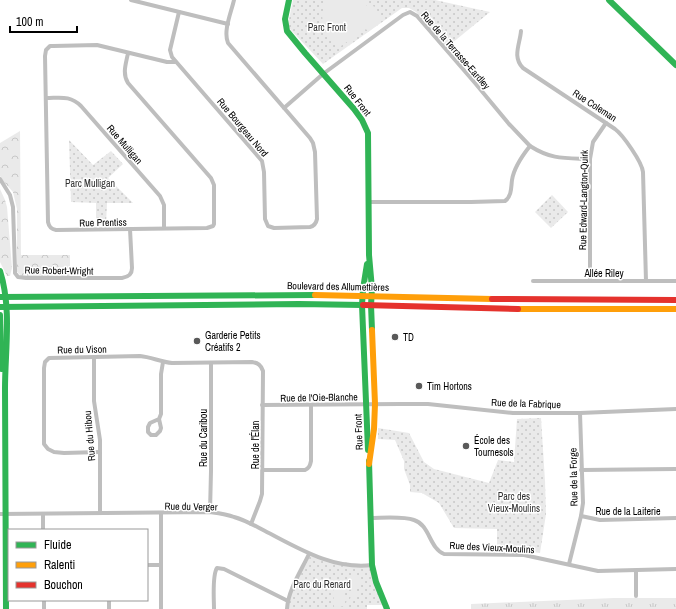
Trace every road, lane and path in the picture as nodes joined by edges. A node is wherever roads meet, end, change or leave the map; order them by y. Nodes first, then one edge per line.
1 (131, 0) edge
2 (234, 0) edge
3 (289, 0) edge
4 (609, 0) edge
5 (179, 12) junction
6 (228, 24) junction
7 (521, 31) dead end
8 (128, 53) junction
9 (176, 62) junction
10 (676, 65) edge
11 (323, 74) junction
12 (46, 98) junction
13 (284, 108) junction
14 (606, 123) junction
15 (530, 146) junction
16 (590, 159) junction
17 (0, 179) edge
18 (368, 202) junction
19 (164, 228) junction
20 (130, 229) junction
21 (369, 255) junction
22 (0, 271) edge
23 (533, 281) dead end
24 (590, 281) junction
25 (646, 281) junction
26 (676, 281) edge
27 (362, 296) junction
28 (372, 296) junction
29 (3, 297) edge
30 (676, 300) edge
31 (362, 305) junction
32 (372, 305) junction
33 (3, 307) edge
34 (676, 309) edge
35 (0, 315) edge
36 (94, 357) junction
37 (2, 361) edge
38 (163, 362) junction
39 (211, 363) junction
40 (260, 365) joint
41 (367, 404) junction
42 (375, 404) junction
43 (262, 405) junction
44 (311, 405) junction
45 (676, 409) edge
46 (580, 413) junction
47 (159, 419) dead end
48 (100, 452) junction
49 (369, 464) junction
50 (676, 469) edge
51 (263, 470) junction
52 (581, 470) junction
53 (210, 512) junction
54 (100, 513) junction
55 (161, 513) junction
56 (3, 514) edge
57 (43, 514) junction
58 (581, 516) junction
59 (370, 518) junction
60 (676, 518) edge
61 (250, 524) junction
62 (43, 529) edge
63 (309, 554) junction
64 (569, 564) junction
65 (148, 565) edge
66 (161, 565) junction
67 (372, 565) junction
68 (676, 570) edge
69 (636, 571) junction
70 (636, 596) dead end
71 (288, 601) junction
72 (6, 609) edge
73 (161, 609) edge
74 (214, 609) edge
75 (287, 609) edge
76 (387, 609) edge

1 - 5 street
2 - 6 street, Rue Bourgeau Nord
3 - 11 main road, Rue Front
4 - 10 main road
5 - 6 street
5 - 9 street, Rue Bourgeau Nord
6 - 13 street, Rue Bourgeau Nord
7 - 14 street, Rue Coleman
8 - 9 street, Rue Prentiss
8 - 12 street, Rue Prentiss
8 - 19 street, Rue Prentiss
9 - 13 street, Rue Bourgeau Nord
11 - 13 street, Rue de la Terrasse-Eardley
11 - 15 street, Rue de la Terrasse-Eardley
11 - 18 main road, Rue Front
12 - 19 street, Rue Mulligan
12 - 20 street, Rue Prentiss
14 - 16 street, Rue Edward-Langton-Quirk
14 - 25 street, Rue Coleman
15 - 16 street, Rue de la Terrasse-Eardley
15 - 18 street
16 - 24 street, Rue Edward-Langton-Quirk
17 - 20 street, Rue Robert-Wright
18 - 21 main road, Rue Front
19 - 20 street, Rue Prentiss
21 - 27 main road, Rue Front
21 - 28 main road, Rue Front
22 - 29 main road
23 - 24 street, Allée Riley
24 - 25 street, Allée Riley
25 - 26 street, Allée Riley
27 - 28 main road, Boulevard des Allumettières
27 - 29 main road, Boulevard des Allumettières
27 - 31 main road, Rue Front
28 - 30 main road, Boulevard des Allumettières
28 - 32 main road, Rue Front
29 - 33 main road
31 - 32 main road, Boulevard des Allumettières
31 - 33 main road, Boulevard des Allumettières
31 - 41 main road, Rue Front
32 - 34 main road, Boulevard des Allumettières
32 - 42 main road, Rue Front
33 - 37 main road
35 - 37 main road
36 - 38 street, Rue du Vison
36 - 48 street, Rue du Hibou
36 - 48 street, Rue du Vison
37 - 56 main road
38 - 39 street, Rue du Vison
38 - 47 street
39 - 40 street, Rue du Vison
39 - 53 street, Rue du Caribou
40 - 43 street, Rue de l'Élan
41 - 42 street, Rue de l'Oie-Blanche
41 - 44 street, Rue de l'Oie-Blanche
41 - 49 main road, Rue Front
42 - 46 street, Rue de la Fabrique
42 - 49 main road, Rue Front
43 - 44 street, Rue de l'Oie-Blanche
43 - 51 street, Rue de l'Élan
44 - 51 street
45 - 46 street, Rue de la Fabrique
46 - 52 street, Rue de la Forge
48 - 54 street, Rue du Hibou
49 - 59 main road, Rue Front
50 - 52 street
51 - 61 street, Rue de l'Élan
52 - 58 street, Rue de la Forge
53 - 55 street, Rue du Verger
53 - 61 street, Rue du Verger
54 - 55 street, Rue du Verger
54 - 57 street, Rue du Verger
55 - 66 street
56 - 57 street, Rue du Verger
56 - 72 main road
57 - 62 street
58 - 60 street, Rue de la Laiterie
58 - 64 street, Rue de la Forge
59 - 64 street, Rue des Vieux-Moulins
59 - 67 main road, Rue Front
61 - 63 street, Rue du Verger
63 - 67 street, Rue du Verger
63 - 71 street
64 - 69 street, Rue des Vieux-Moulins
65 - 66 street
66 - 73 street
67 - 76 main road, Rue Front
68 - 69 street, Rue des Vieux-Moulins
69 - 70 street
71 - 74 street
71 - 75 street

